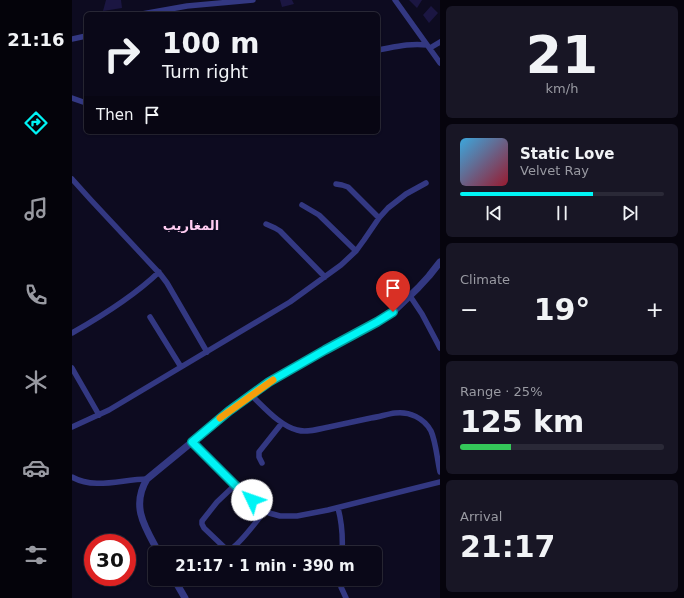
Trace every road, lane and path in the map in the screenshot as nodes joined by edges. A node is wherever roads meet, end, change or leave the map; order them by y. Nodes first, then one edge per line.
1 (253, 0) edge
2 (395, 0) edge
3 (153, 12) edge
4 (84, 36) edge
5 (72, 39) edge
6 (440, 42) edge
7 (428, 47) junction
8 (380, 50) edge
9 (440, 64) edge
10 (72, 98) edge
11 (84, 102) edge
12 (72, 179) edge
13 (426, 183) dead end
14 (336, 184) dead end
15 (302, 205) dead end
16 (379, 218) junction
17 (266, 224) dead end
18 (356, 251) junction
19 (440, 262) edge
20 (159, 272) junction
21 (325, 277) junction
22 (410, 296) junction
23 (150, 317) dead end
24 (72, 333) edge
25 (440, 348) edge
26 (207, 352) junction
27 (180, 367) junction
28 (72, 368) edge
29 (251, 395) junction
30 (99, 415) junction
31 (282, 423) junction
32 (72, 427) edge
33 (192, 442) junction
34 (262, 463) dead end
35 (440, 472) edge
36 (72, 478) edge
37 (147, 479) junction
38 (440, 482) edge
39 (235, 485) junction
40 (338, 508) junction
41 (265, 511) junction
42 (156, 546) edge
43 (342, 546) edge
44 (178, 586) edge
45 (341, 586) edge
46 (185, 598) edge
47 (346, 598) edge

1 - 3 street
2 - 7 street
4 - 5 street
6 - 7 street
7 - 8 street
7 - 9 street
10 - 11 street
12 - 20 street
13 - 16 street
14 - 16 street
15 - 18 street
16 - 18 street
17 - 21 street
18 - 21 street
19 - 22 street
20 - 24 street
20 - 26 street
21 - 26 street
22 - 25 street
22 - 29 street
23 - 27 street
26 - 27 street
27 - 30 street
28 - 30 street
29 - 31 street
29 - 33 street
30 - 32 street
31 - 34 street
31 - 35 street
33 - 37 street
33 - 39 street
36 - 37 street
37 - 42 street
38 - 40 street
39 - 41 street
39 - 41 street
40 - 41 street
40 - 43 street
44 - 46 street
45 - 47 street

